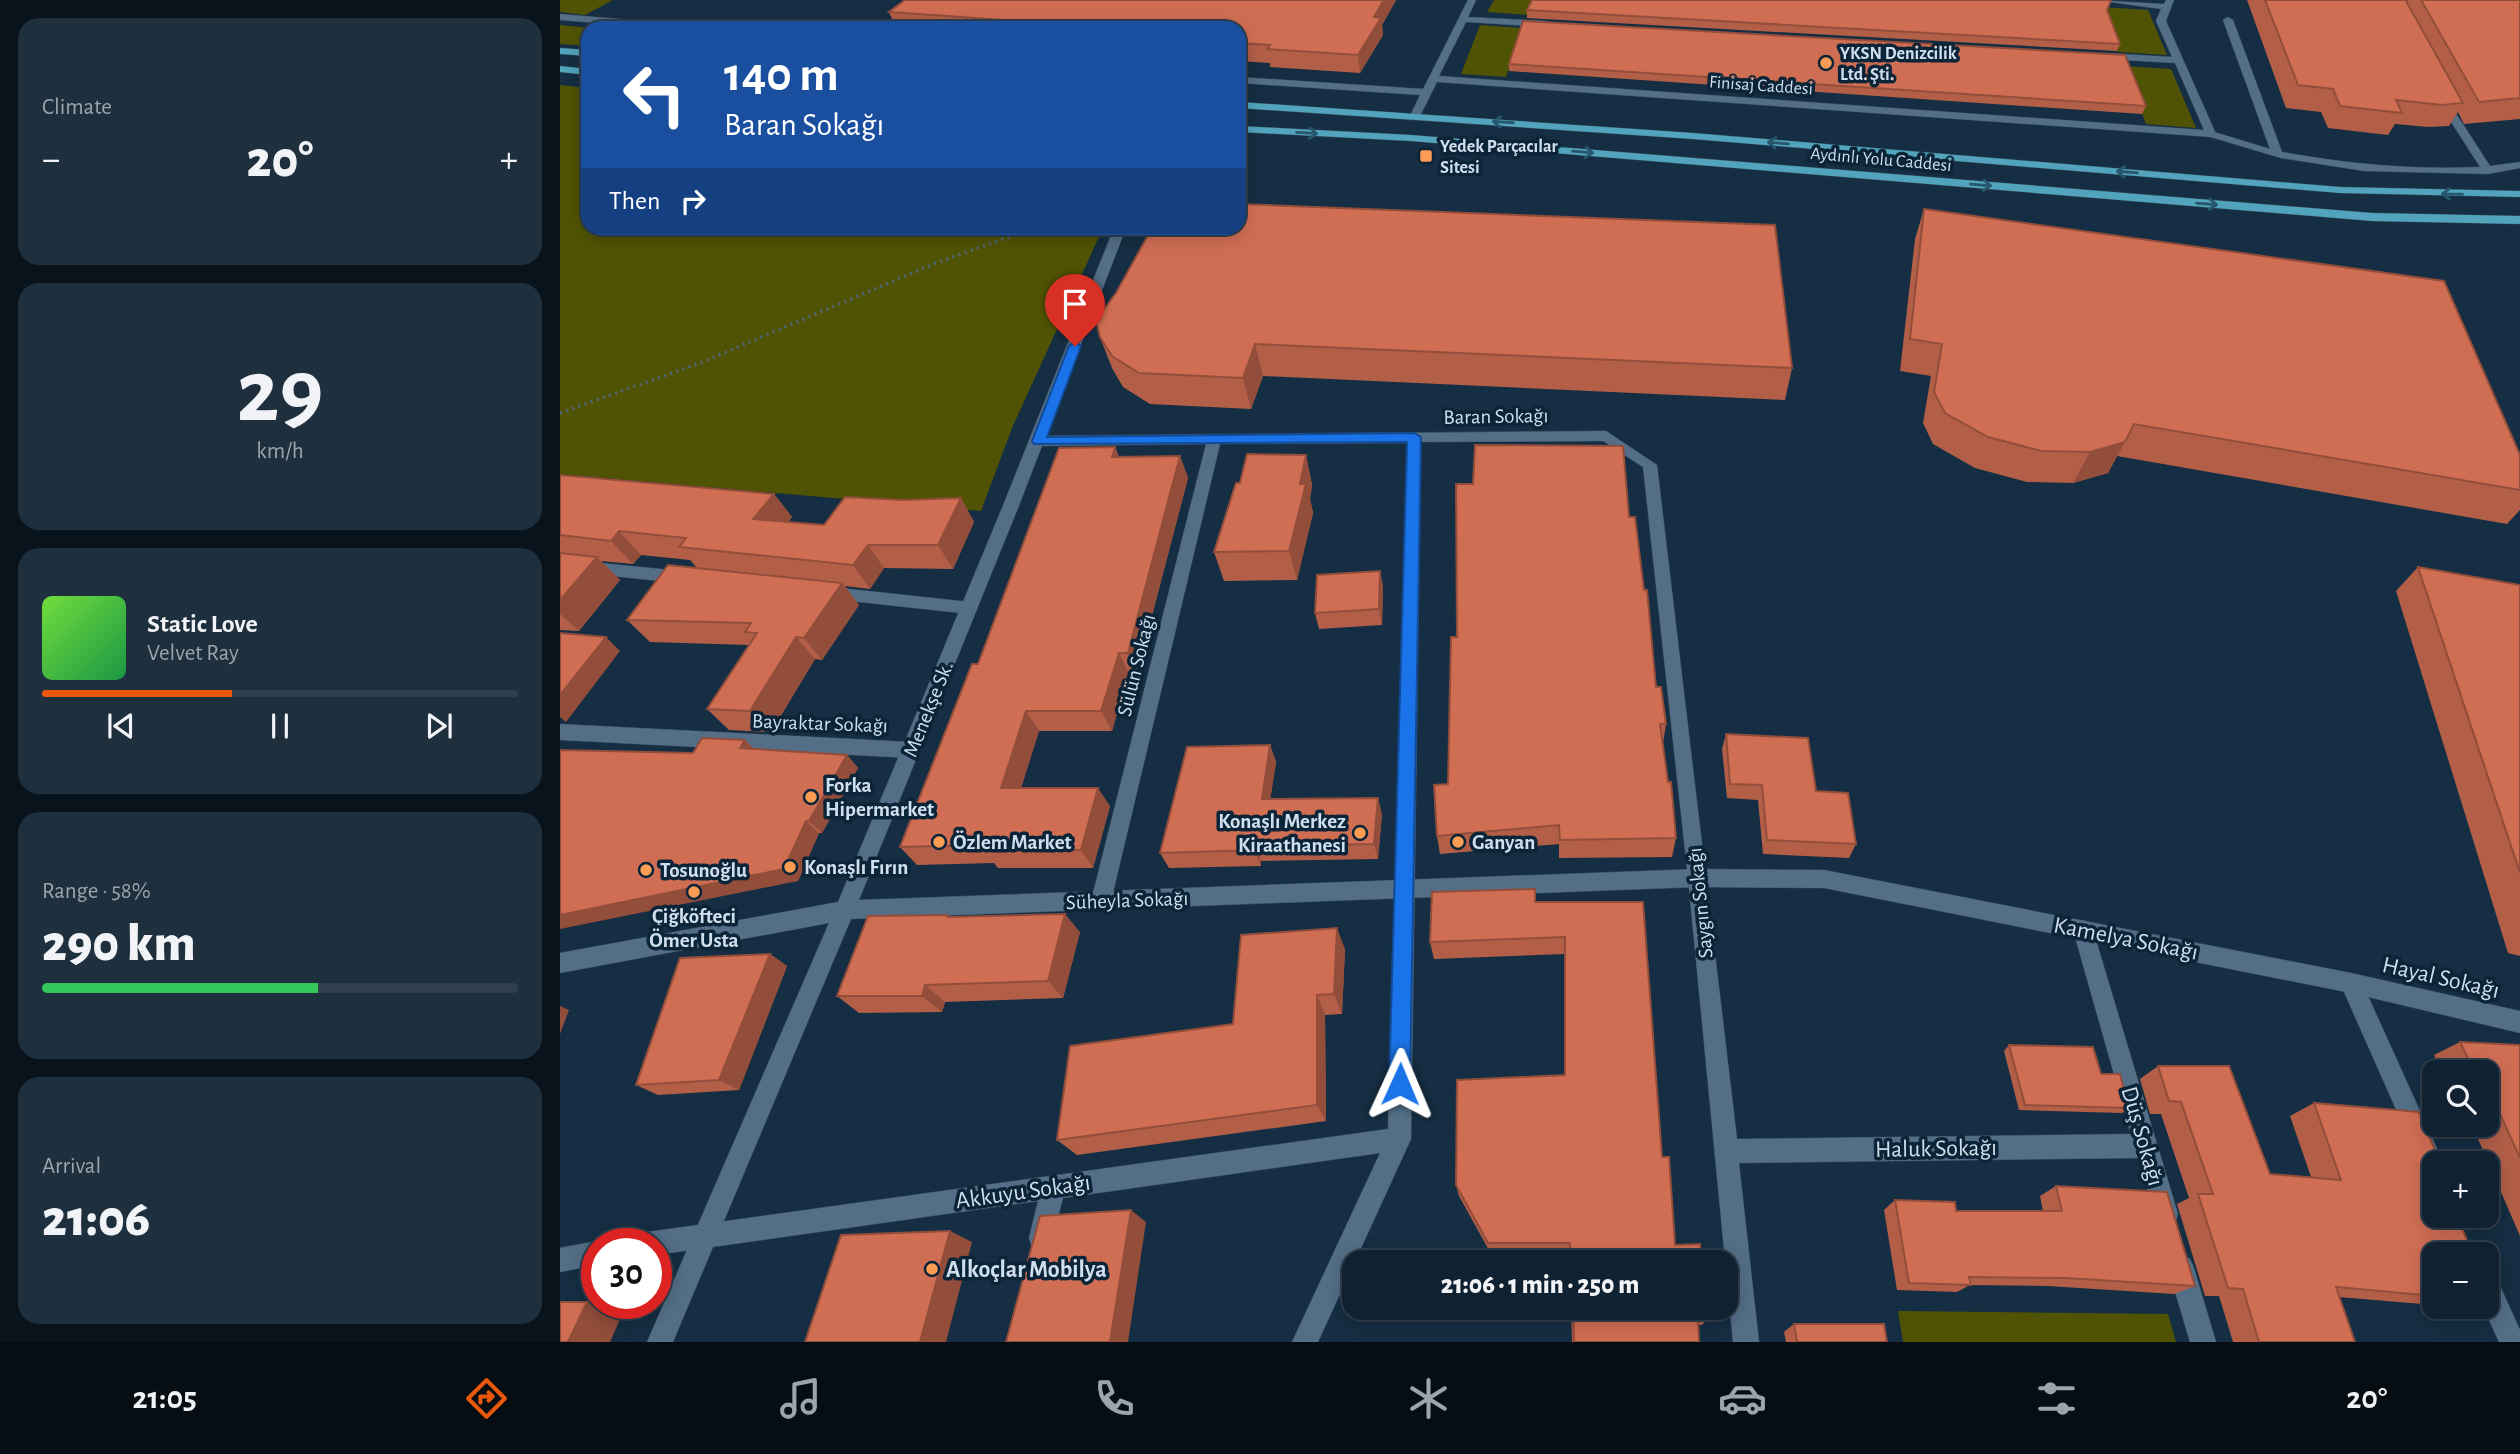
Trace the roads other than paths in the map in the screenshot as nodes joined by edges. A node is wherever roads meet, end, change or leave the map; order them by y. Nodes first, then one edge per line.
1 (1472, 0) edge
2 (2099, 0) edge
3 (2168, 4) edge
4 (560, 18) edge
5 (1463, 19) junction
6 (2228, 20) dead end
7 (599, 21) edge
8 (1559, 25) edge
9 (560, 51) edge
10 (581, 52) edge
11 (2096, 55) edge
12 (2178, 60) junction
13 (560, 69) edge
14 (581, 71) edge
15 (1434, 79) junction
16 (1246, 80) edge
17 (2436, 89) edge
18 (1427, 92) junction
19 (1246, 105) edge
20 (1415, 116) junction
21 (1246, 129) edge
22 (2211, 134) junction
23 (2277, 154) junction
24 (2520, 164) edge
25 (2487, 171) junction
26 (2520, 194) edge
27 (2520, 219) edge
28 (1118, 235) edge
29 (1414, 437) junction
30 (1214, 440) junction
31 (1039, 441) junction
32 (1650, 465) joint
33 (560, 565) edge
34 (697, 579) edge
35 (820, 592) edge
36 (970, 608) junction
37 (560, 732) edge
38 (911, 750) junction
39 (1698, 878) junction
40 (1404, 889) junction
41 (1101, 901) junction
42 (845, 910) junction
43 (2083, 930) junction
44 (560, 963) edge
45 (2351, 983) junction
46 (2520, 1022) edge
47 (1399, 1139) junction
48 (2146, 1146) junction
49 (1726, 1151) junction
50 (2426, 1151) edge
51 (1054, 1187) junction
52 (706, 1234) junction
53 (672, 1240) edge
54 (581, 1256) edge
55 (560, 1259) edge
56 (1034, 1265) edge
57 (2499, 1313) edge
58 (660, 1342) edge
59 (1305, 1342) edge
60 (1746, 1342) edge
61 (2203, 1342) edge
62 (2512, 1342) edge

1 - 5 street
2 - 3 street
3 - 12 street
4 - 7 street
5 - 8 street
5 - 15 street
6 - 23 street
9 - 10 main road
11 - 12 street
12 - 22 street
13 - 14 main road
15 - 18 street
15 - 22 street, Finisaj Caddesi
16 - 18 street
17 - 25 street
18 - 20 street
19 - 20 main road, Aydınlı Yolu Caddesi
26 -> 20 main road, Aydınlı Yolu Caddesi
21 -> 27 main road, Aydınlı Yolu Caddesi
22 - 23 street, Finisaj Caddesi
23 - 25 street, Finisaj Caddesi
24 - 25 street, Finisaj Caddesi
28 - 31 street, Menekşe Sk.
29 - 30 street, Baran Sokağı
29 - 32 street, Baran Sokağı
29 - 40 street
30 - 31 street, Baran Sokağı
30 - 41 street, Sülün Sokağı
31 - 36 street, Menekşe Sk.
32 - 39 street, Saygın Sokağı
33 - 34 street
35 - 36 street
36 - 38 street, Menekşe Sk.
37 - 38 street, Bayraktar Sokağı
38 - 42 street, Menekşe Sk.
39 - 40 street, Süheyla Sokağı
39 - 43 street, Kamelya Sokağı
39 - 49 street, Saygın Sokağı
40 - 41 street, Süheyla Sokağı
40 - 47 street
41 - 42 street, Süheyla Sokağı
42 - 44 street, Süheyla Sokağı
42 - 52 street, Menekşe Sk.
43 - 45 street, Kamelya Sokağı
43 - 48 street, Düş Sokağı
45 - 46 street, Hayal Sokağı
45 - 50 street
47 - 51 street, Akkuyu Sokağı
47 - 59 street
48 - 49 street, Haluk Sokağı
48 - 61 street, Düş Sokağı
49 - 60 street, Saygın Sokağı
51 - 52 street, Akkuyu Sokağı
51 - 56 street
52 - 53 street, Akkuyu Sokağı
52 - 58 street, Menekşe Sk.
54 - 55 street
57 - 62 street

